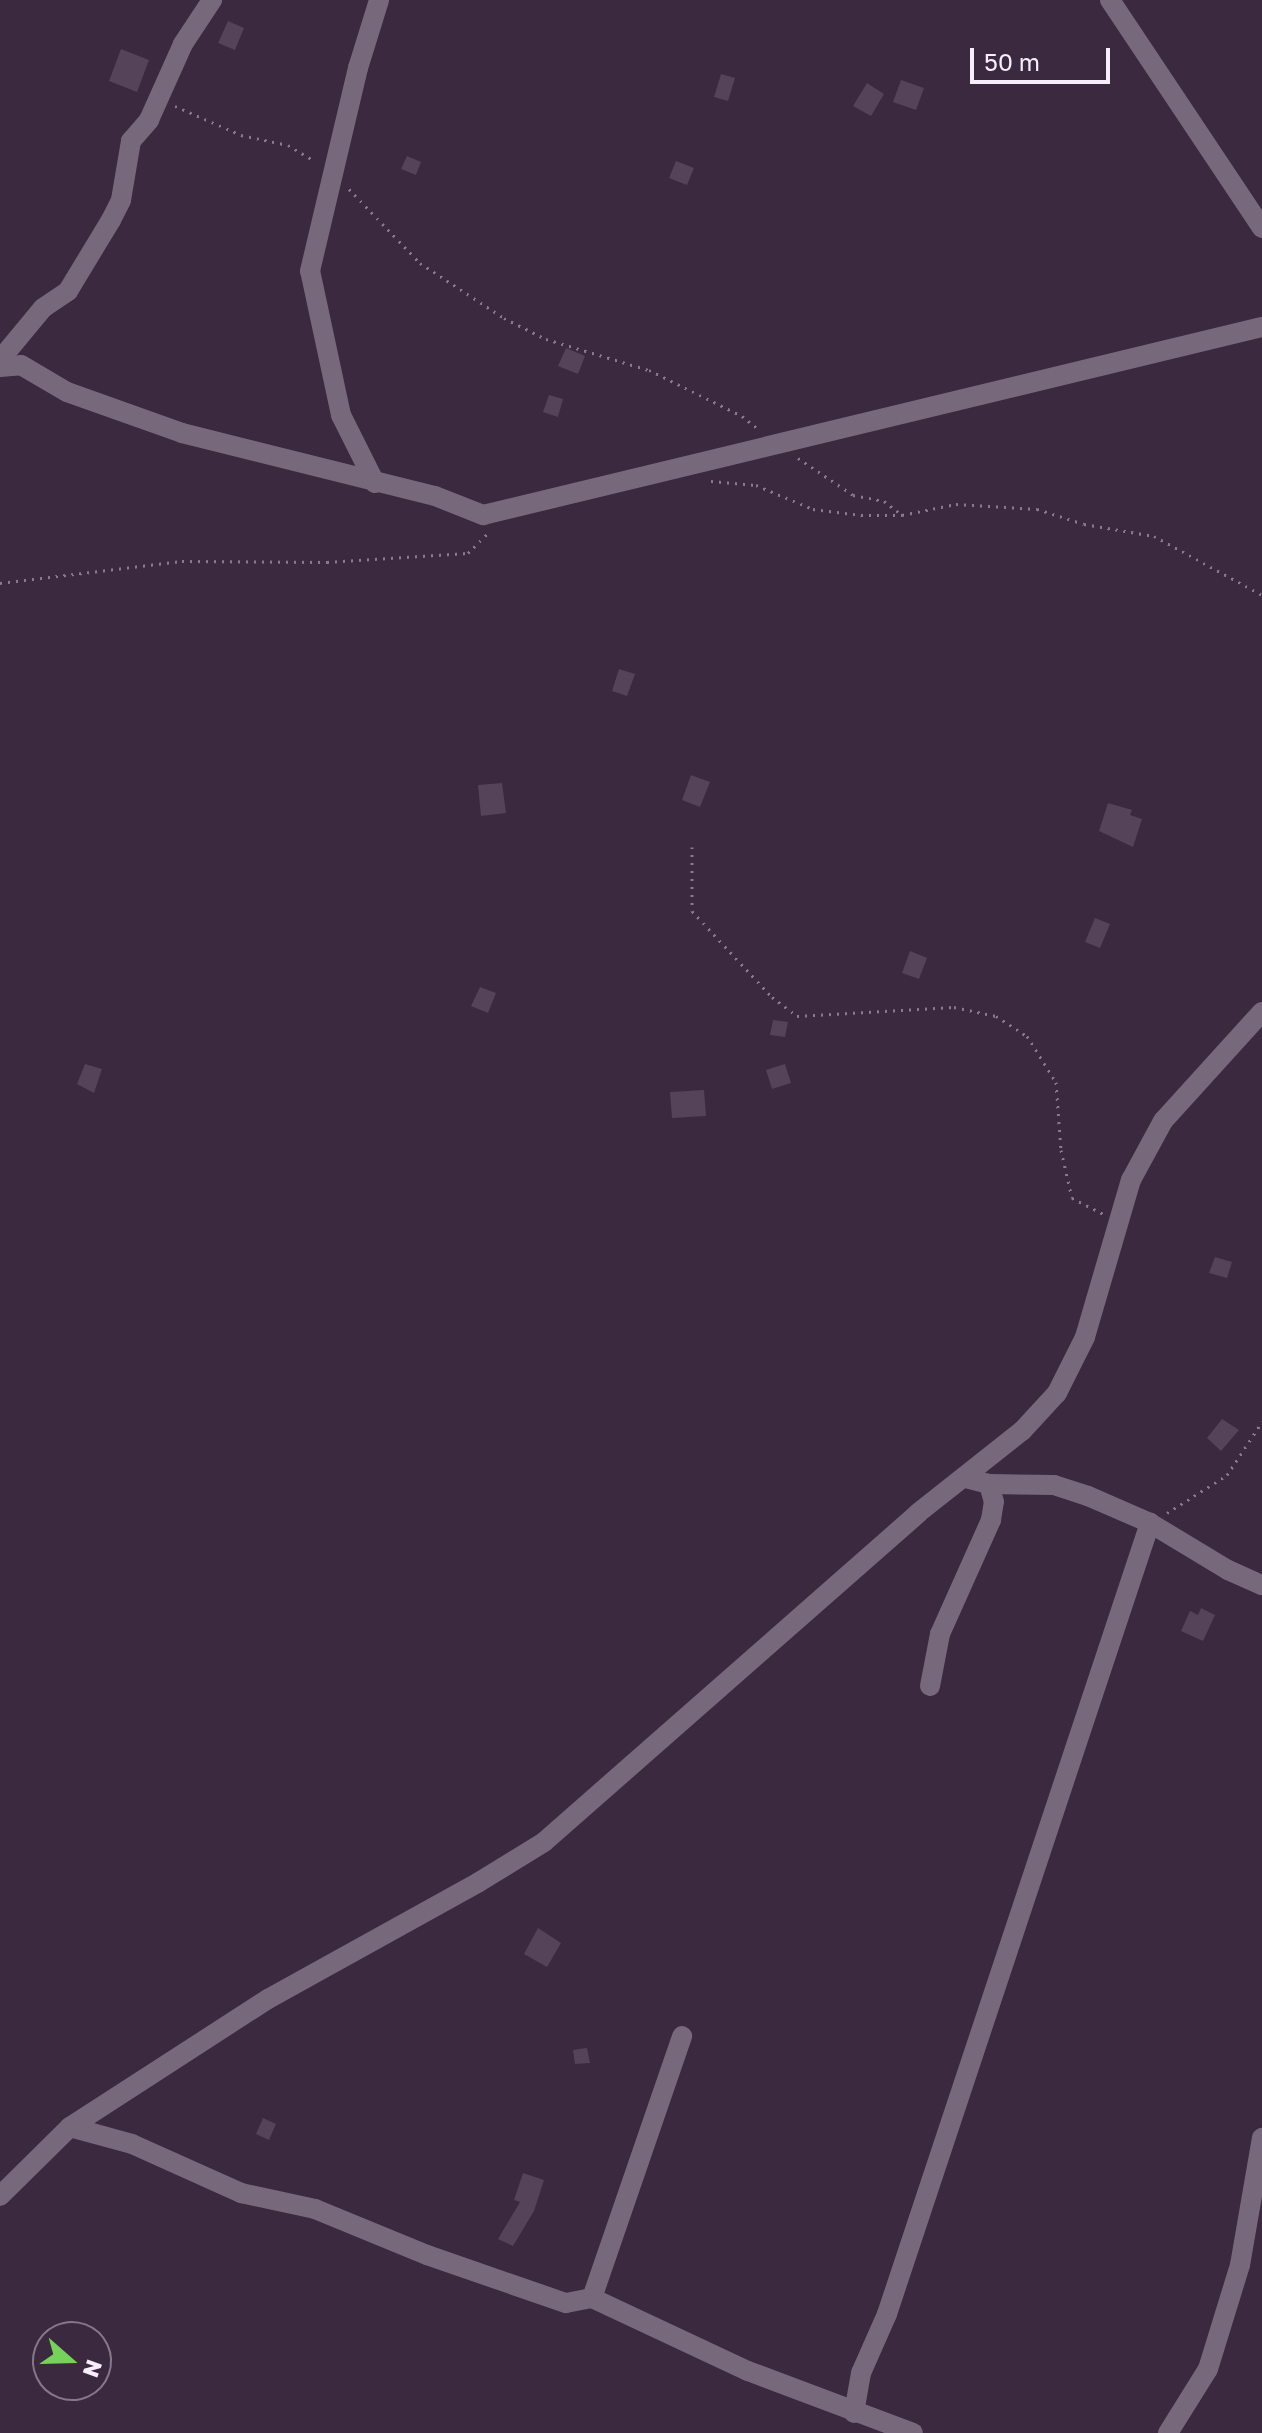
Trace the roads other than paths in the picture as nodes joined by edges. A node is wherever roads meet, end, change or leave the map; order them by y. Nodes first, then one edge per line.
1 (212, 0) edge
2 (379, 0) edge
3 (1110, 0) edge
4 (1262, 228) edge
5 (1262, 327) edge
6 (0, 360) edge
7 (0, 367) edge
8 (375, 483) junction
9 (1262, 1012) edge
10 (966, 1478) junction
11 (989, 1484) junction
12 (1150, 1523) junction
13 (1262, 1585) edge
14 (930, 1686) dead end
15 (682, 2036) dead end
16 (70, 2127) junction
17 (1262, 2138) edge
18 (0, 2196) edge
19 (592, 2298) junction
20 (854, 2413) junction
21 (913, 2433) edge
22 (1168, 2433) edge

1 - 6 street
2 - 8 street
3 - 4 street
5 - 8 street
7 - 8 street
9 - 10 street
10 - 11 street
10 - 16 street
11 - 12 street
11 - 14 street
12 - 13 street
12 - 20 street
15 - 19 street
16 - 18 street
16 - 19 street
17 - 22 street
19 - 20 street
20 - 21 street

